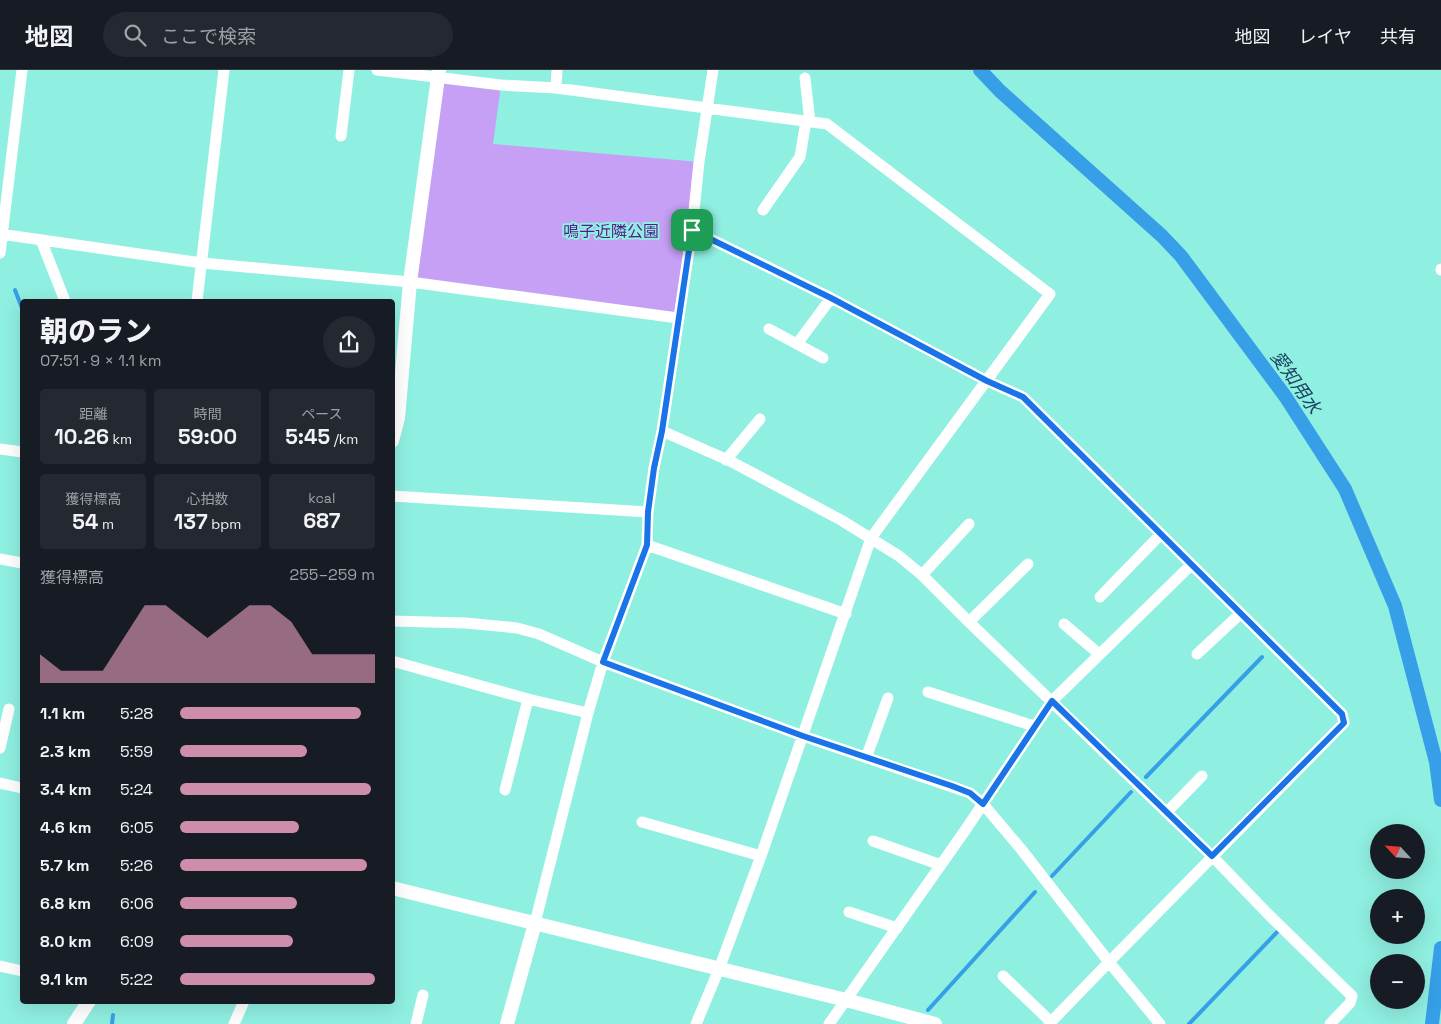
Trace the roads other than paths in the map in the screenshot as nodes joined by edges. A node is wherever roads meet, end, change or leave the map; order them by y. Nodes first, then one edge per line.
1 (22, 70) edge
2 (224, 70) edge
3 (349, 70) edge
4 (377, 70) edge
5 (557, 70) edge
6 (713, 70) edge
7 (438, 74) edge
8 (805, 78) dead end
9 (556, 88) junction
10 (707, 108) junction
11 (808, 122) junction
12 (342, 136) dead end
13 (763, 210) dead end
14 (692, 230) junction
15 (1, 234) edge
16 (41, 240) junction
17 (0, 253) edge
18 (202, 263) junction
19 (410, 282) junction
20 (831, 298) junction
21 (65, 299) edge
22 (197, 299) edge
23 (678, 318) junction
24 (769, 329) dead end
25 (797, 344) junction
26 (823, 358) dead end
27 (987, 381) junction
28 (760, 419) dead end
29 (395, 430) edge
30 (662, 431) junction
31 (0, 449) edge
32 (20, 452) edge
33 (726, 460) junction
34 (395, 496) edge
35 (648, 512) junction
36 (969, 524) dead end
37 (1160, 534) junction
38 (871, 538) junction
39 (647, 545) junction
40 (0, 559) edge
41 (20, 564) edge
42 (1028, 564) dead end
43 (1191, 565) junction
44 (922, 575) junction
45 (1100, 597) dead end
46 (846, 614) junction
47 (1240, 614) junction
48 (395, 621) edge
49 (969, 622) junction
50 (1064, 624) dead end
51 (1099, 654) junction
52 (1197, 654) dead end
53 (603, 662) junction
54 (395, 663) edge
55 (928, 692) dead end
56 (888, 698) dead end
57 (528, 700) junction
58 (1052, 701) junction
59 (10, 709) dead end
60 (588, 713) junction
61 (1034, 726) junction
62 (803, 736) junction
63 (0, 748) edge
64 (866, 758) junction
65 (1202, 776) dead end
66 (0, 783) edge
67 (20, 788) edge
68 (505, 790) dead end
69 (983, 804) junction
70 (1166, 812) junction
71 (642, 822) dead end
72 (873, 842) dead end
73 (761, 856) junction
74 (1212, 856) junction
75 (941, 865) junction
76 (395, 889) edge
77 (849, 912) dead end
78 (535, 923) junction
79 (897, 928) junction
80 (1109, 962) junction
81 (0, 966) edge
82 (719, 969) junction
83 (20, 971) edge
84 (1003, 976) dead end
85 (423, 995) dead end
86 (846, 1000) junction
87 (87, 1004) edge
88 (243, 1004) edge
89 (912, 1021) edge
90 (1050, 1023) edge
91 (74, 1024) edge
92 (234, 1024) edge
93 (416, 1024) edge
94 (507, 1024) edge
95 (696, 1024) edge
96 (829, 1024) edge
97 (935, 1024) edge
98 (1160, 1024) edge
99 (1330, 1024) edge

1 - 15 street
2 - 18 street
3 - 12 street
4 - 7 street
5 - 9 street
6 - 10 street
7 - 9 street
7 - 19 street
8 - 11 street
9 - 10 street
10 - 11 street
10 - 14 street
11 - 13 street
11 - 27 street
14 - 20 street
14 - 23 street
15 - 16 street
15 - 17 street
16 - 18 street
16 - 21 street
18 - 19 street
18 - 22 street
19 - 23 street
19 - 29 street
20 - 25 street
20 - 27 street
23 - 30 street
24 - 25 street
25 - 26 street
27 - 37 street
27 - 38 street
28 - 33 street
30 - 33 street
30 - 35 street
31 - 32 street
33 - 38 street
34 - 35 street
35 - 39 street
36 - 44 street
37 - 43 street
37 - 45 street
38 - 44 street
38 - 46 street
39 - 46 street
39 - 53 street
40 - 41 street
42 - 49 street
43 - 47 street
43 - 51 street
44 - 49 street
46 - 62 street
47 - 52 street
47 - 74 street
48 - 53 street
49 - 58 street
50 - 51 street
51 - 58 street
53 - 60 street
53 - 62 street
54 - 57 street
55 - 61 street
56 - 64 street
57 - 60 street
57 - 68 street
58 - 61 street
58 - 70 street
59 - 63 street
60 - 78 street
61 - 69 street
62 - 64 street
62 - 73 street
64 - 69 street
65 - 70 street
66 - 67 street
69 - 75 street
69 - 80 street
70 - 74 street
71 - 73 street
72 - 75 street
73 - 82 street
74 - 80 street
74 - 99 street
75 - 79 street
76 - 78 street
77 - 79 street
78 - 82 street
78 - 94 street
79 - 86 street
80 - 90 street
80 - 98 street
81 - 83 street
82 - 86 street
82 - 95 street
84 - 90 street
85 - 93 street
86 - 89 street
86 - 96 street
87 - 91 street
88 - 92 street
89 - 97 street

